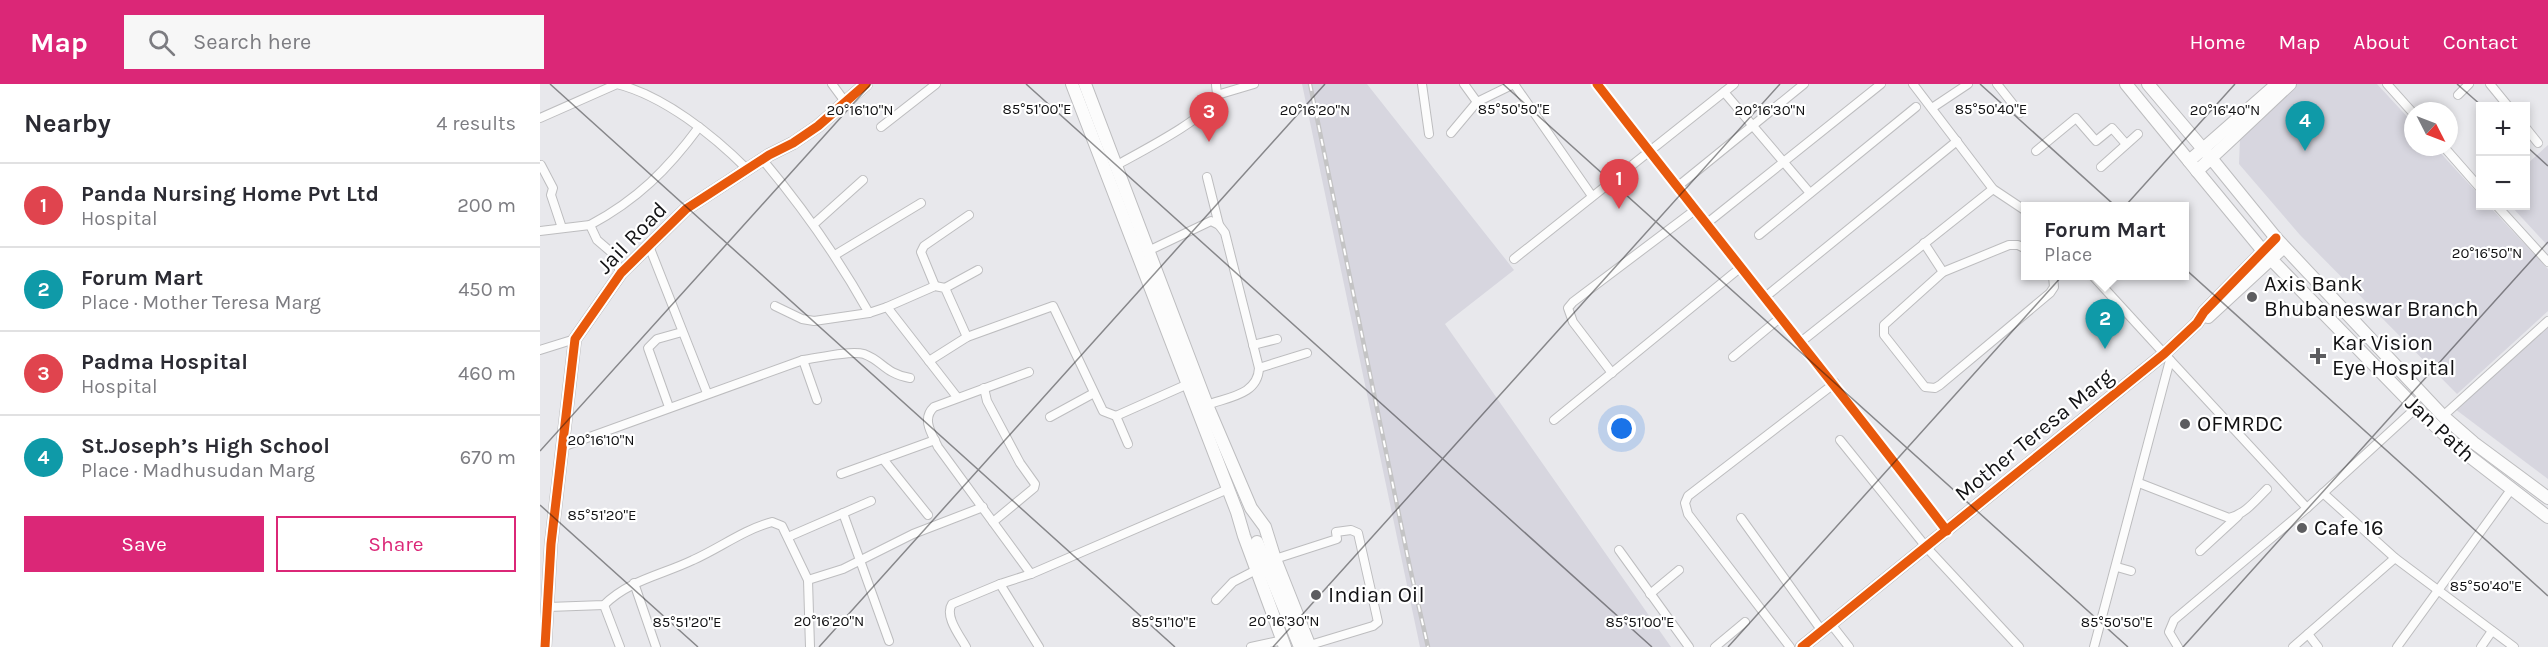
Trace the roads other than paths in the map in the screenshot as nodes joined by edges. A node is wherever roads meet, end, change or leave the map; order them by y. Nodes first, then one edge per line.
1 (832, 84) edge
2 (867, 84) edge
3 (936, 84) edge
4 (1072, 84) edge
5 (1085, 84) edge
6 (1216, 84) edge
7 (1254, 84) edge
8 (1422, 84) edge
9 (1464, 84) edge
10 (1514, 84) edge
11 (1597, 84) edge
12 (1734, 84) edge
13 (1804, 84) edge
14 (1881, 84) edge
15 (1912, 84) edge
16 (1968, 84) edge
17 (1997, 84) edge
18 (2126, 84) edge
19 (2148, 84) edge
20 (2277, 84) edge
21 (2290, 84) edge
22 (2387, 84) edge
23 (2469, 84) edge
24 (2490, 84) edge
25 (635, 87) edge
26 (1724, 92) junction
27 (1217, 95) junction
28 (2458, 95) dead end
29 (1477, 102) junction
30 (2505, 102) edge
31 (846, 103) junction
32 (2404, 103) edge
33 (1916, 107) dead end
34 (1932, 108) junction
35 (2020, 113) dead end
36 (540, 118) edge
37 (1753, 125) junction
38 (699, 127) junction
39 (881, 127) dead end
40 (1451, 133) dead end
41 (2530, 133) edge
42 (1429, 134) dead end
43 (2138, 134) dead end
44 (1957, 141) junction
45 (2538, 143) dead end
46 (2126, 144) junction
47 (1648, 150) junction
48 (2036, 150) dead end
49 (2207, 153) junction
50 (2452, 156) edge
51 (762, 159) junction
52 (1784, 162) junction
53 (541, 165) edge
54 (1117, 165) junction
55 (2193, 166) junction
56 (2102, 167) dead end
57 (747, 169) junction
58 (1207, 177) dead end
59 (863, 180) dead end
60 (2476, 182) edge
61 (1677, 187) junction
62 (1993, 189) junction
63 (1810, 193) junction
64 (1592, 196) junction
65 (921, 202) dead end
66 (2021, 208) edge
67 (1695, 210) junction
68 (2501, 210) edge
69 (969, 214) dead end
70 (814, 224) junction
71 (1706, 224) junction
72 (590, 225) junction
73 (1219, 225) junction
74 (562, 228) junction
75 (540, 231) edge
76 (1759, 235) dead end
77 (2280, 242) junction
78 (1924, 243) junction
79 (649, 246) junction
80 (2021, 247) edge
81 (1148, 251) junction
82 (835, 255) junction
83 (2267, 256) junction
84 (1514, 259) dead end
85 (2548, 262) edge
86 (1740, 268) junction
87 (978, 270) dead end
88 (1943, 272) junction
89 (621, 273) junction
90 (2053, 280) edge
91 (2097, 280) edge
92 (940, 287) junction
93 (1764, 298) junction
94 (775, 306) dead end
95 (887, 307) junction
96 (869, 313) junction
97 (1781, 317) junction
98 (2548, 321) edge
99 (682, 332) junction
100 (967, 337) junction
101 (575, 339) junction
102 (1277, 339) dead end
103 (1802, 341) junction
104 (1253, 345) junction
105 (540, 350) edge
106 (1307, 352) dead end
107 (1733, 357) dead end
108 (2167, 357) junction
109 (803, 360) junction
110 (929, 361) junction
111 (1258, 368) junction
112 (1029, 372) dead end
113 (1611, 373) junction
114 (910, 378) dead end
115 (1835, 383) junction
116 (1188, 384) junction
117 (984, 388) junction
118 (707, 393) junction
119 (1094, 393) junction
120 (957, 397) junction
121 (817, 400) dead end
122 (1207, 405) junction
123 (669, 407) junction
124 (2416, 408) junction
125 (1116, 416) junction
126 (2443, 416) junction
127 (1050, 417) dead end
128 (1554, 420) dead end
129 (935, 440) junction
130 (1840, 440) dead end
131 (1128, 444) dead end
132 (562, 447) junction
133 (882, 459) junction
134 (841, 474) dead end
135 (2139, 483) junction
136 (1228, 489) junction
137 (2267, 489) dead end
138 (2510, 490) junction
139 (2323, 493) junction
140 (2548, 498) edge
141 (872, 501) dead end
142 (983, 507) junction
143 (2307, 508) junction
144 (843, 513) junction
145 (928, 515) dead end
146 (2238, 516) junction
147 (1741, 518) dead end
148 (2548, 518) edge
149 (993, 522) junction
150 (1264, 528) junction
151 (1947, 531) junction
152 (788, 537) junction
153 (1248, 537) junction
154 (546, 546) edge
155 (1926, 548) junction
156 (1619, 550) dead end
157 (2200, 551) dead end
158 (2396, 558) junction
159 (1275, 560) junction
160 (861, 561) junction
161 (2116, 567) junction
162 (1258, 569) junction
163 (1678, 570) dead end
164 (2131, 571) dead end
165 (1030, 574) junction
166 (808, 580) junction
167 (634, 583) junction
168 (1000, 584) junction
169 (2437, 590) junction
170 (1650, 594) junction
171 (1216, 600) dead end
172 (604, 605) junction
173 (548, 607) junction
174 (1745, 622) dead end
175 (1827, 628) junction
176 (2492, 631) junction
177 (2308, 634) junction
178 (889, 641) dead end
179 (1284, 644) edge
180 (1307, 646) edge
181 (545, 647) edge
182 (620, 647) edge
183 (656, 647) edge
184 (810, 647) edge
185 (966, 647) edge
186 (1039, 647) edge
187 (1251, 647) edge
188 (1689, 647) edge
189 (1715, 647) edge
190 (1790, 647) edge
191 (1802, 647) edge
192 (1849, 647) edge
193 (2019, 647) edge
194 (2094, 647) edge
195 (2178, 647) edge
196 (2294, 647) edge
197 (2318, 647) edge
198 (2397, 647) edge
199 (2481, 647) edge
200 (2514, 647) edge

1 - 31 street
2 - 31 main road, Jail Road
3 - 39 street
4 - 116 main road
5 - 54 main road
6 - 27 street
7 - 27 street
8 - 42 street
9 - 29 street
10 - 29 street
10 - 64 street
11 - 47 street
12 - 26 street
13 - 37 street
14 - 52 street
15 - 34 street
16 - 34 street
17 - 35 street
18 - 55 main road, Jan Path
19 - 49 main road, Jan Path
20 - 49 main road
21 - 49 main road
22 - 32 street
23 - 28 street
24 - 30 street
25 - 36 street
25 - 38 street
26 - 37 street
26 - 47 street
27 - 54 street
29 - 40 street
31 - 51 main road, Jail Road
33 - 63 street
34 - 44 street
37 - 52 street
37 - 61 street
38 - 57 street
38 - 72 street
41 - 45 street
43 - 46 street
44 - 62 street
44 - 93 street
46 - 48 street
46 - 56 street
47 - 61 street
47 - 64 street
49 - 55 main road
49 - 77 main road, Jan Path
50 - 60 street
51 - 57 main road, Jail Road
51 - 70 street
52 - 63 street
52 - 71 street
53 - 74 street
54 - 81 main road
55 - 83 main road, Jan Path
57 - 79 main road, Jail Road
58 - 73 street
59 - 70 street
61 - 67 street
62 - 66 street
62 - 78 street
63 - 76 street
64 - 84 street
65 - 82 street
67 - 71 street
67 - 113 street
68 - 85 street
69 - 92 street
70 - 82 street
71 - 86 street
72 - 74 street
72 - 89 street
73 - 81 street
73 - 104 street
74 - 75 street
77 - 83 main road, Mother Teresa Marg
77 - 126 main road, Jan Path
78 - 88 street
78 - 103 street
79 - 89 main road, Jail Road
79 - 99 street
80 - 88 street
81 - 122 main road
82 - 96 street
83 - 108 main road, Mother Teresa Marg
83 - 124 main road, Jan Path
86 - 93 street
86 - 113 street
87 - 92 street
88 - 90 street
89 - 101 main road, Jail Road
91 - 108 street
92 - 95 street
92 - 100 street
93 - 97 street
94 - 96 street
95 - 96 street
95 - 110 street
97 - 103 street
97 - 107 street
98 - 126 street
99 - 118 street
99 - 123 street
100 - 110 street
100 - 119 street
101 - 105 street
101 - 132 main road, Jail Road
102 - 104 street
103 - 115 street
104 - 111 street
106 - 111 street
108 - 135 street
108 - 143 street
108 - 151 main road, Mother Teresa Marg
109 - 114 street
109 - 118 street
109 - 121 street
110 - 120 street
111 - 122 street
112 - 117 street
113 - 128 street
115 - 151 street
115 - 190 street
116 - 125 street
116 - 136 main road
117 - 120 street
117 - 149 street
118 - 123 street
119 - 125 street
119 - 127 street
120 - 129 street
122 - 150 main road
123 - 132 street
124 - 138 main road, Jan Path
124 - 139 street
125 - 131 street
126 - 140 main road, Jan Path
129 - 133 street
129 - 142 street
130 - 155 street
132 - 154 main road, Jail Road
133 - 134 street
133 - 145 street
135 - 146 street
135 - 161 street
136 - 153 main road
136 - 165 street
137 - 146 street
138 - 148 main road, Jan Path
138 - 169 street
139 - 143 street
139 - 158 street
141 - 144 street
142 - 149 street
142 - 160 street
143 - 195 street
144 - 152 street
144 - 160 street
146 - 157 street
147 - 175 street
149 - 165 street
150 - 153 main road
150 - 153 main road
150 - 159 main road
151 - 155 main road, Mother Teresa Marg
152 - 166 street
152 - 167 street
153 - 162 main road
153 - 180 main road
154 - 173 main road, Jail Road
155 - 175 main road, Mother Teresa Marg
155 - 193 street
156 - 170 street
158 - 169 street
158 - 177 street
159 - 180 main road
159 - 180 street
160 - 166 street
160 - 178 street
161 - 164 street
161 - 194 street
162 - 171 street
162 - 179 main road
163 - 170 street
165 - 168 street
166 - 184 street
167 - 172 street
167 - 183 street
168 - 185 street
168 - 186 street
169 - 176 street
169 - 198 street
170 - 188 street
172 - 173 street
172 - 182 street
173 - 181 main road, Jail Road
174 - 189 street
175 - 191 main road, Mother Teresa Marg
175 - 192 street
176 - 199 street
176 - 200 street
177 - 196 street
177 - 197 street
179 - 187 street

